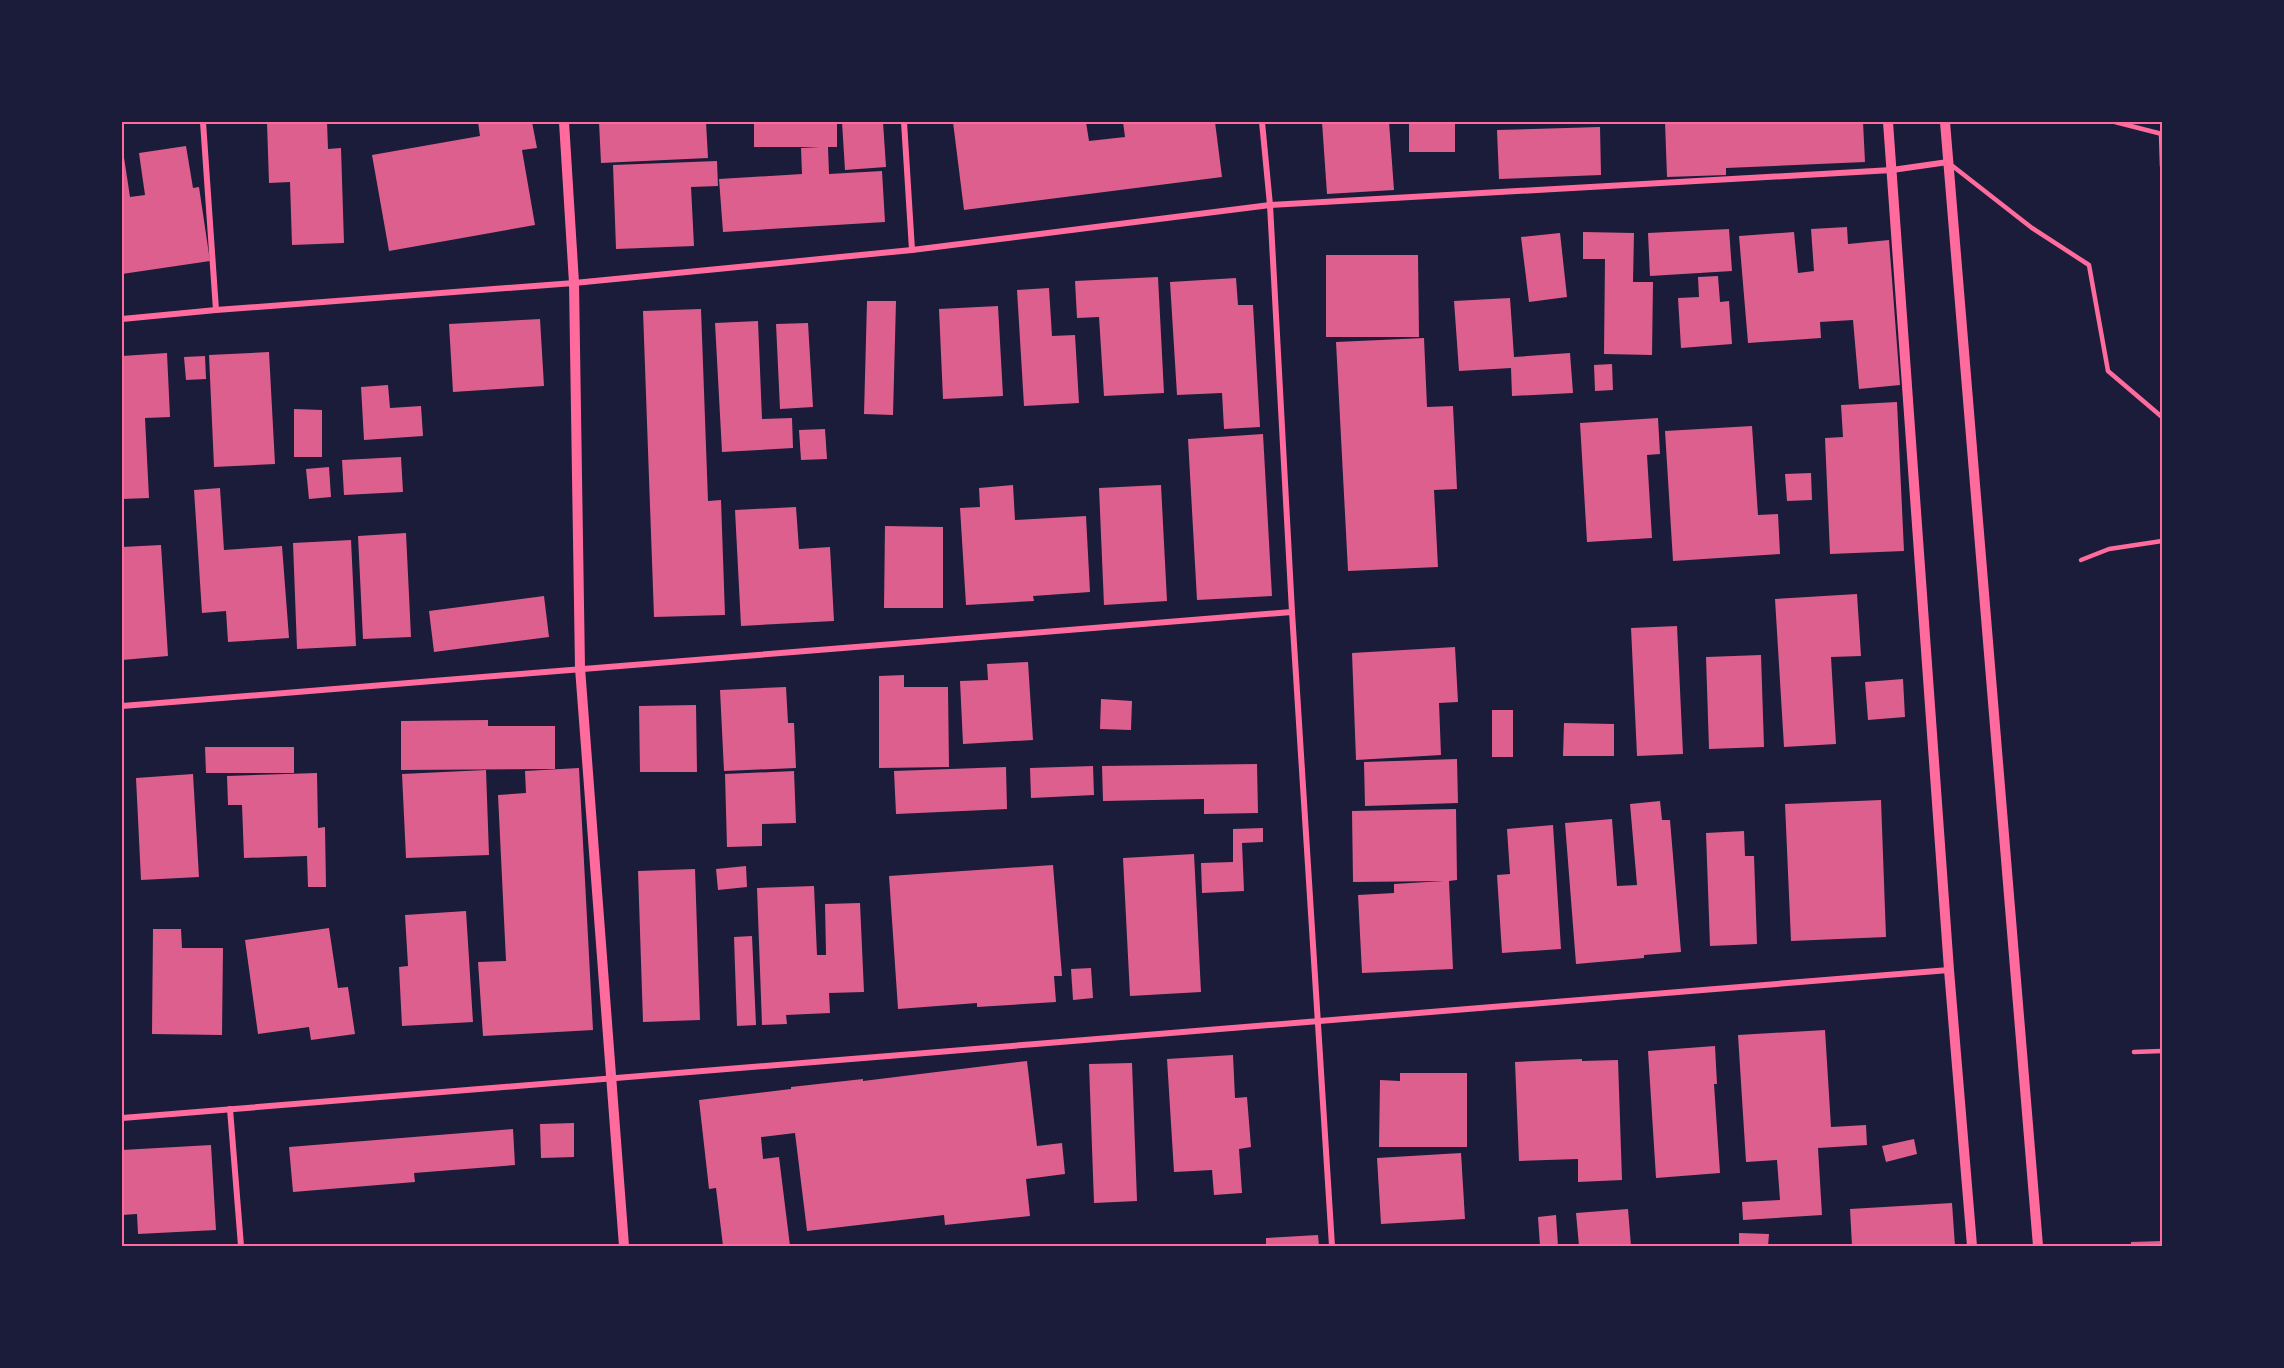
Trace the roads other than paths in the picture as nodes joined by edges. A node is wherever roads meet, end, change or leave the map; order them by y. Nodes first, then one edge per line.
1 (203, 122) edge
2 (564, 122) edge
3 (904, 122) edge
4 (1262, 122) edge
5 (1888, 122) edge
6 (1945, 122) edge
7 (2115, 122) edge
8 (2162, 134) edge
9 (1948, 162) junction
10 (2163, 166) edge
11 (1892, 170) junction
12 (1270, 205) junction
13 (912, 250) junction
14 (574, 283) junction
15 (216, 310) junction
16 (122, 319) edge
17 (2163, 417) edge
18 (2163, 541) edge
19 (2081, 560) dead end
20 (1292, 612) junction
21 (580, 668) junction
22 (122, 706) edge
23 (1950, 970) junction
24 (1317, 1019) junction
25 (2163, 1051) edge
26 (2134, 1052) dead end
27 (611, 1080) junction
28 (230, 1109) junction
29 (122, 1118) edge
30 (241, 1246) edge
31 (624, 1246) edge
32 (1332, 1246) edge
33 (1972, 1246) edge
34 (2038, 1246) edge

1 - 15 street
2 - 14 street
3 - 13 street
4 - 12 street
5 - 11 street
6 - 9 street
7 - 8 lane
8 - 10 lane
9 - 11 street
9 - 17 lane
9 - 34 street
11 - 12 street
11 - 23 street
12 - 13 street
12 - 20 street
13 - 14 street
14 - 15 street
14 - 21 street
15 - 16 street
18 - 19 lane
20 - 21 street
20 - 24 street
21 - 22 street
21 - 27 street
23 - 24 street
23 - 33 street
24 - 27 street
24 - 32 street
25 - 26 lane
27 - 28 street
27 - 31 street
28 - 29 street
28 - 30 street

